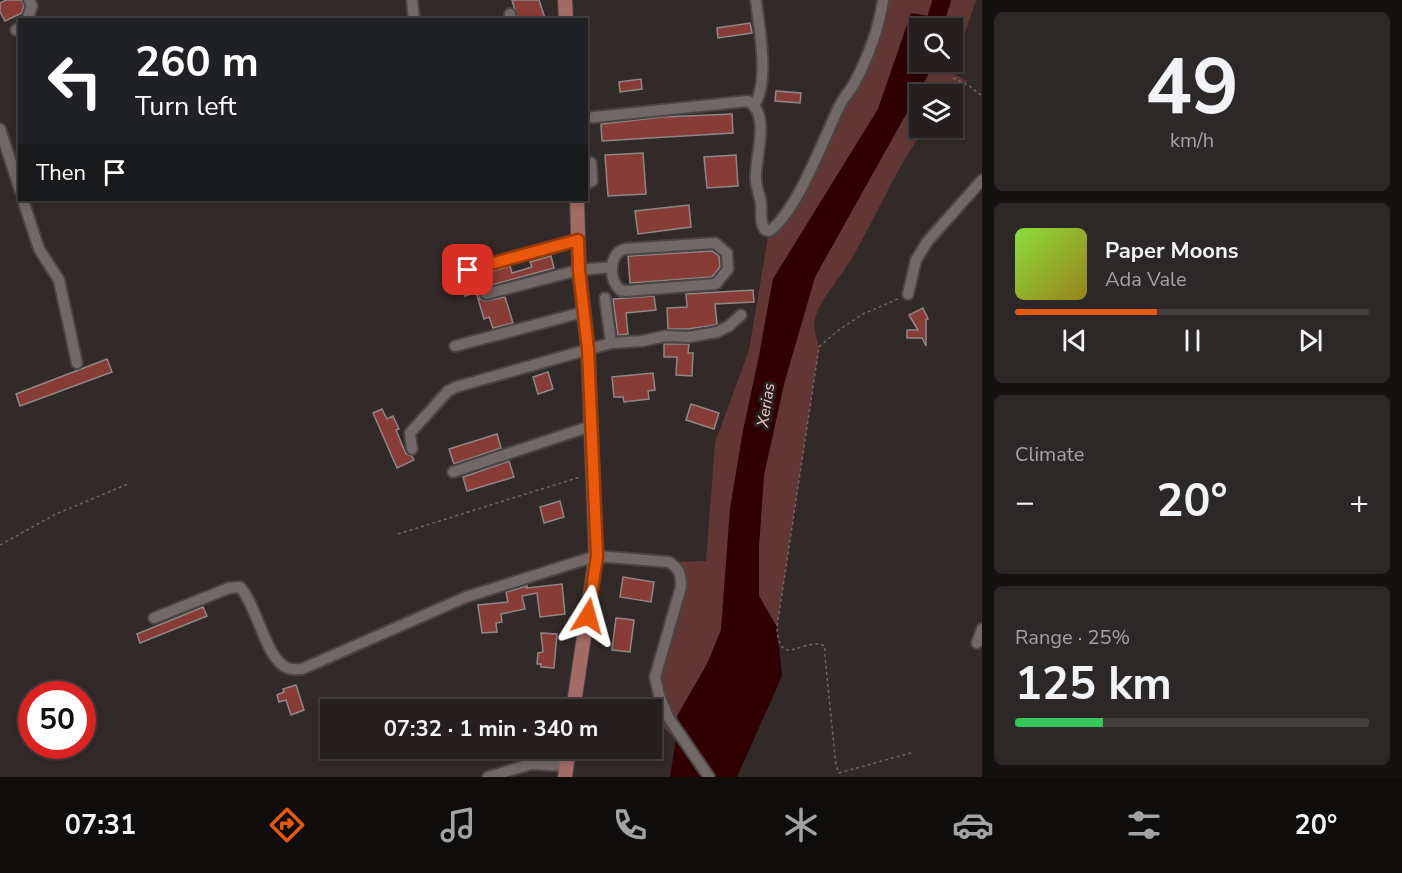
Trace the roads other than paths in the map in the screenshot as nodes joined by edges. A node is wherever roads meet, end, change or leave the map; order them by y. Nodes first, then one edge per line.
1 (29, 0) edge
2 (412, 0) edge
3 (565, 0) edge
4 (756, 0) edge
5 (883, 0) edge
6 (28, 18) edge
7 (414, 18) edge
8 (566, 18) edge
9 (754, 105) junction
10 (588, 118) edge
11 (0, 129) edge
12 (588, 162) edge
13 (982, 180) edge
14 (588, 183) edge
15 (18, 184) edge
16 (23, 201) edge
17 (577, 201) edge
18 (578, 240) junction
19 (612, 267) junction
20 (468, 270) dead end
21 (579, 270) junction
22 (486, 294) dead end
23 (908, 294) road end
24 (605, 298) dead end
25 (584, 312) junction
26 (741, 315) dead end
27 (611, 343) junction
28 (455, 346) dead end
29 (588, 349) junction
30 (77, 363) dead end
31 (591, 426) junction
32 (412, 450) dead end
33 (453, 472) dead end
34 (597, 556) junction
35 (154, 618) dead end
36 (982, 629) edge
37 (977, 643) dead end
38 (575, 699) edge
39 (566, 772) edge
40 (488, 777) edge
41 (709, 777) edge

1 - 6 street
2 - 7 street
3 - 8 main road
4 - 9 street
5 - 9 street
9 - 10 street
11 - 15 street
12 - 14 street
13 - 23 street
16 - 30 street
17 - 18 main road
18 - 20 street
18 - 21 main road
19 - 19 street
19 - 21 street
21 - 22 street
21 - 25 main road
24 - 27 street
25 - 28 street
25 - 29 main road
26 - 27 street
27 - 29 street
29 - 31 main road
29 - 32 street
31 - 33 street
31 - 34 main road
34 - 35 street
34 - 38 main road
34 - 41 street
36 - 37 street
39 - 40 street

